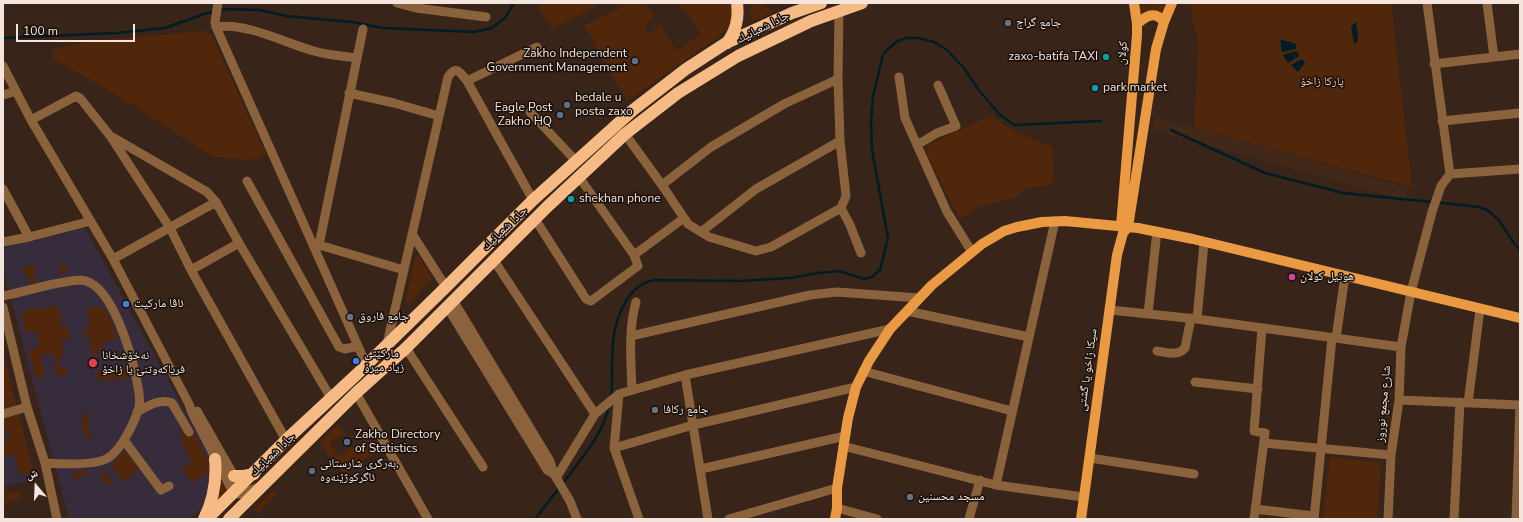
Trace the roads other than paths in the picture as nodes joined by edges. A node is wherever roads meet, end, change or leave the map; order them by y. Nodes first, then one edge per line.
1 (218, 3) edge
2 (397, 3) edge
3 (737, 3) edge
4 (820, 3) edge
5 (862, 3) edge
6 (1134, 3) edge
7 (1172, 3) edge
8 (1427, 3) edge
9 (1487, 3) edge
10 (417, 6) edge
11 (839, 10) junction
12 (486, 17) dead end
13 (1164, 22) junction
14 (216, 24) junction
15 (1137, 24) junction
16 (363, 29) dead end
17 (725, 44) junction
18 (537, 48) dead end
19 (1520, 54) edge
20 (1494, 57) junction
21 (356, 58) junction
22 (1434, 64) junction
23 (3, 66) edge
24 (899, 77) dead end
25 (838, 79) junction
26 (467, 81) junction
27 (938, 85) dead end
28 (16, 91) junction
29 (349, 93) junction
30 (3, 95) edge
31 (530, 112) dead end
32 (1520, 113) edge
33 (439, 116) junction
34 (31, 120) junction
35 (1442, 121) junction
36 (625, 134) junction
37 (1128, 136) joint
38 (111, 137) junction
39 (840, 141) junction
40 (917, 145) junction
41 (576, 161) junction
42 (1520, 169) edge
43 (1450, 174) junction
44 (579, 177) junction
45 (247, 181) dead end
46 (662, 185) junction
47 (3, 189) edge
48 (533, 200) junction
49 (216, 202) junction
50 (841, 208) junction
51 (684, 218) junction
52 (535, 219) junction
53 (91, 221) junction
54 (1055, 221) junction
55 (1124, 226) junction
56 (170, 228) junction
57 (1157, 231) junction
58 (701, 232) junction
59 (412, 234) junction
60 (30, 237) junction
61 (3, 242) edge
62 (239, 243) junction
63 (1204, 243) junction
64 (316, 246) junction
65 (972, 252) junction
66 (861, 253) dead end
67 (636, 258) junction
68 (113, 259) junction
69 (493, 259) junction
70 (191, 270) junction
71 (404, 270) junction
72 (1345, 276) junction
73 (446, 287) junction
74 (1411, 292) junction
75 (3, 296) edge
76 (919, 298) junction
77 (636, 302) dead end
78 (450, 304) junction
79 (3, 307) edge
80 (1480, 309) junction
81 (1110, 310) junction
82 (906, 311) junction
83 (1148, 314) junction
84 (1520, 318) edge
85 (1194, 319) junction
86 (1262, 328) junction
87 (6, 329) edge
88 (890, 329) junction
89 (631, 336) junction
90 (1029, 337) junction
91 (1334, 338) junction
92 (387, 344) junction
93 (358, 346) junction
94 (1401, 347) junction
95 (406, 348) junction
96 (1157, 351) dead end
97 (366, 364) junction
98 (863, 371) junction
99 (685, 375) junction
100 (1195, 382) dead end
101 (856, 387) junction
102 (1258, 389) junction
103 (632, 390) junction
104 (356, 393) junction
105 (617, 396) junction
106 (331, 398) junction
107 (1399, 400) junction
108 (1464, 402) junction
109 (189, 404) junction
110 (1520, 405) edge
111 (27, 408) junction
112 (1012, 411) junction
113 (137, 412) junction
114 (597, 412) junction
115 (3, 414) edge
116 (693, 425) junction
117 (189, 432) dead end
118 (124, 440) junction
119 (286, 440) junction
120 (844, 441) junction
121 (1264, 443) junction
122 (614, 448) junction
123 (1320, 449) junction
124 (1392, 455) junction
125 (1090, 458) junction
126 (215, 460) junction
127 (45, 464) junction
128 (483, 467) dead end
129 (701, 469) junction
130 (254, 474) junction
131 (1194, 474) dead end
132 (234, 476) junction
133 (556, 477) junction
134 (980, 480) junction
135 (996, 485) junction
136 (169, 486) dead end
137 (262, 486) junction
138 (837, 488) junction
139 (239, 492) junction
140 (1083, 498) junction
141 (837, 508) junction
142 (239, 509) junction
143 (1255, 509) junction
144 (425, 518) edge
145 (1314, 518) edge
146 (56, 519) edge
147 (204, 519) edge
148 (207, 519) edge
149 (229, 519) edge
150 (577, 519) edge
151 (639, 519) edge
152 (708, 519) edge
153 (730, 519) edge
154 (835, 519) edge
155 (877, 519) edge
156 (969, 519) edge
157 (1081, 519) edge
158 (1254, 519) edge
159 (1388, 519) edge
160 (1454, 519) edge
161 (1516, 519) edge

1 - 14 street
2 - 10 street
3 - 17 highway
4 - 17 highway, جادا شعبانيك
5 - 11 highway, جادا شعبانيك
6 - 15 main road, كولان
7 - 13 main road
8 - 22 street
9 - 20 street
10 - 12 street
11 - 25 street
11 - 36 highway, جادا شعبانيك
13 - 15 main road
13 - 55 main road
14 - 21 street
14 - 64 street
15 - 37 main road, كولان
16 - 21 street
17 - 41 highway, جادا شعبانيك
18 - 26 street
19 - 20 street
20 - 22 street
21 - 29 street
22 - 35 street
23 - 28 street
24 - 40 street
25 - 39 street
25 - 46 street
26 - 33 street
26 - 48 street
27 - 40 street
28 - 30 street
28 - 34 street
29 - 33 street
29 - 64 street
31 - 41 street
32 - 35 street
33 - 59 street
34 - 38 street
34 - 53 street
35 - 43 street
36 - 44 highway, جادا شعبانيك
36 - 46 street
37 - 55 main road, سیکا زاخو یا گشتى
38 - 49 street
38 - 56 street
39 - 50 street
39 - 58 street
40 - 65 street
41 - 48 highway, جادا شعبانيك
42 - 43 street
43 - 74 street, شارع مجمع نوروز
44 - 52 highway, جادا شعبانيك
44 - 67 street
45 - 93 street
46 - 51 street
47 - 60 street
48 - 73 highway, جادا شعبانيك
49 - 56 street
49 - 62 street
50 - 58 street
50 - 66 street
51 - 58 street
51 - 67 street
52 - 67 street
52 - 69 highway, جادا شعبانيك
53 - 60 street
53 - 68 street
54 - 55 main road
54 - 65 main road
54 - 90 street
55 - 57 main road
55 - 81 main road, سیکا زاخو یا گشتى
56 - 68 street
56 - 70 street
57 - 63 main road
57 - 83 street
59 - 71 street
59 - 73 street
60 - 61 street
62 - 70 street
62 - 106 street
63 - 72 main road
63 - 85 street
64 - 71 street
64 - 93 street
65 - 76 main road
68 - 109 street
69 - 78 highway, جادا شعبانيك
69 - 114 street
70 - 119 street
71 - 92 street
72 - 74 main road
72 - 91 street
73 - 92 highway, جادا شعبانيك
74 - 80 main road
74 - 94 street, شارع مجمع نوروز
75 - 113 street
76 - 82 main road
76 - 89 street
77 - 89 street
78 - 95 highway, جادا شعبانيك
78 - 133 street
79 - 87 street
80 - 84 main road
80 - 108 street
81 - 83 street
81 - 125 main road, سیکا زاخو یا گشتى
82 - 88 main road
82 - 90 street
83 - 85 street
85 - 86 street
85 - 96 street
86 - 91 street
86 - 102 street
87 - 111 street
88 - 98 main road
88 - 99 street
89 - 103 street
90 - 112 street
91 - 94 street
91 - 123 street
92 - 97 highway, جادا شعبانيك
93 - 97 street
94 - 107 street, شارع مجمع نوروز
95 - 104 highway, جادا شعبانيك
95 - 128 street
97 - 106 highway, جادا شعبانيك
98 - 101 main road
98 - 112 street
99 - 103 street
99 - 116 street
100 - 102 street
101 - 116 street
101 - 120 main road
102 - 121 street
103 - 105 street
104 - 137 highway, جادا شعبانيك
104 - 144 street
105 - 114 street
105 - 122 street
106 - 119 highway, جادا شعبانيك
107 - 108 street
107 - 124 street, شارع مجمع نوروز
108 - 110 street
108 - 160 street
109 - 126 street
109 - 132 street
110 - 161 street
111 - 115 street
111 - 127 street
112 - 135 street
113 - 117 street
113 - 118 street
114 - 133 street
116 - 122 street
116 - 129 street
118 - 127 street
118 - 136 street
119 - 130 highway, جادا شعبانيك
120 - 129 street
120 - 134 street
120 - 138 main road
121 - 123 street
121 - 143 street
122 - 151 street
123 - 124 street
123 - 145 street
124 - 159 street, شارع مجمع نوروز
125 - 131 street
125 - 140 main road, سیکا زاخو یا گشتى
126 - 139 street
126 - 147 highway
127 - 146 street
129 - 152 street
130 - 132 highway
130 - 139 highway, جادا شعبانيك
132 - 139 street
133 - 150 street
134 - 135 street
134 - 156 street
135 - 140 street
137 - 139 street
137 - 142 highway, جادا شعبانيك
138 - 141 main road
138 - 153 street
139 - 142 street
139 - 148 highway, جادا شعبانيك
140 - 157 main road, سیکا زاخو یا گشتى
141 - 154 main road
141 - 155 street
142 - 149 highway, جادا شعبانيك
143 - 145 street
143 - 158 street

